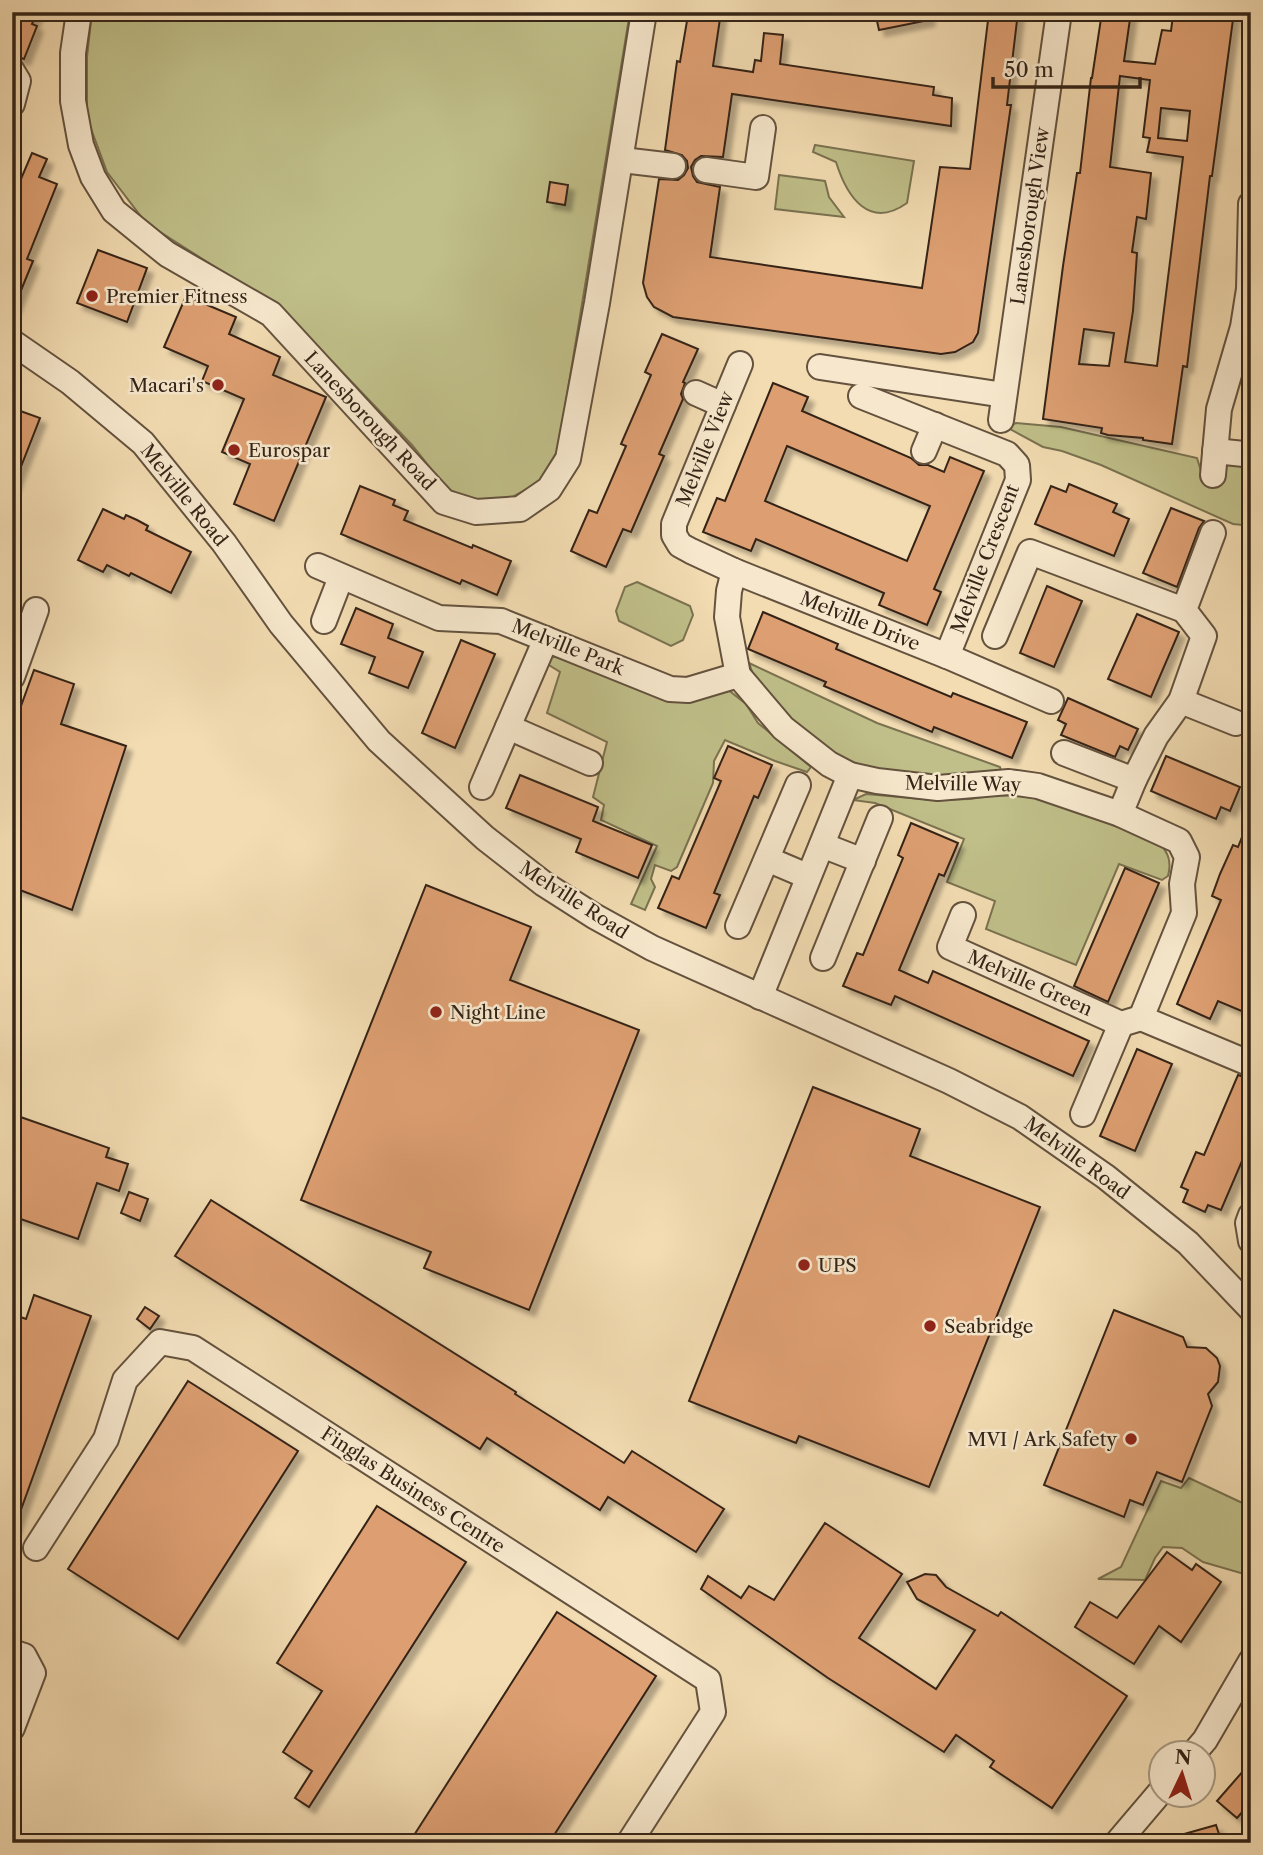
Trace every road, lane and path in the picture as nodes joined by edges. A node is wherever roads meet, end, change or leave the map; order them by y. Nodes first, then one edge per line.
1 (79, 12) edge
2 (644, 12) edge
3 (1059, 12) edge
4 (12, 71) edge
5 (12, 104) edge
6 (763, 128) dead end
7 (622, 160) junction
8 (673, 166) dead end
9 (706, 170) dead end
10 (1251, 204) edge
11 (12, 342) edge
12 (740, 363) dead end
13 (820, 367) dead end
14 (696, 393) dead end
15 (1004, 395) junction
16 (861, 396) dead end
17 (723, 405) junction
18 (1001, 420) dead end
19 (934, 425) junction
20 (923, 451) dead end
21 (1244, 454) dead end
22 (1213, 533) dead end
23 (674, 535) joint
24 (318, 566) dead end
25 (734, 571) junction
26 (341, 577) junction
27 (36, 610) dead end
28 (1184, 610) junction
29 (324, 621) dead end
30 (995, 636) dead end
31 (546, 639) junction
32 (947, 656) junction
33 (738, 675) junction
34 (12, 677) edge
35 (1051, 701) dead end
36 (1181, 701) junction
37 (1236, 723) dead end
38 (508, 727) junction
39 (1064, 753) dead end
40 (590, 763) dead end
41 (850, 775) junction
42 (1134, 780) junction
43 (798, 785) dead end
44 (482, 787) dead end
45 (1120, 814) junction
46 (880, 818) dead end
47 (822, 845) junction
48 (766, 859) junction
49 (863, 861) junction
50 (807, 876) junction
51 (963, 915) dead end
52 (738, 926) dead end
53 (824, 958) dead end
54 (760, 997) junction
55 (1131, 1021) junction
56 (1251, 1064) edge
57 (1083, 1114) dead end
58 (1251, 1215) edge
59 (1251, 1241) edge
60 (1251, 1310) edge
61 (36, 1548) dead end
62 (12, 1652) edge
63 (1251, 1661) edge
64 (12, 1728) edge
65 (1205, 1740) edge
66 (1148, 1806) edge
67 (629, 1843) edge
68 (1117, 1843) edge

1 - 7 street, Lanesborough Road
2 - 7 street, Lanesborough Road
3 - 15 street, Lanesborough View
4 - 5 street
6 - 9 street
7 - 8 street
10 - 21 street
11 - 54 street, Melville Road
12 - 17 street, Melville View
13 - 15 street
14 - 17 street
15 - 18 street, Lanesborough View
16 - 19 street, Melville Crescent
17 - 23 street, Melville View
19 - 20 street
19 - 32 street, Melville Crescent
22 - 28 street
23 - 25 street, Melville Drive
24 - 26 street, Melville Park
25 - 32 street, Melville Drive
25 - 33 street, Melville Way
26 - 29 street
26 - 31 street, Melville Park
27 - 34 street
28 - 30 street
28 - 36 street
31 - 33 street, Melville Park
31 - 38 street
32 - 35 street, Melville Drive
33 - 41 street, Melville Way
36 - 37 street
36 - 42 street
38 - 40 street
38 - 44 street
39 - 42 street
41 - 45 street, Melville Way
41 - 47 street
42 - 45 street
43 - 48 street
45 - 55 street, Melville Way
46 - 49 street
47 - 49 street
47 - 50 street
48 - 50 street
48 - 52 street
49 - 53 street
50 - 54 street
51 - 55 street, Melville Green
54 - 60 street, Melville Road
55 - 56 street
55 - 57 street, Melville Way
58 - 59 street
61 - 67 street, Finglas Business Centre
62 - 64 street
63 - 65 street
66 - 68 street

